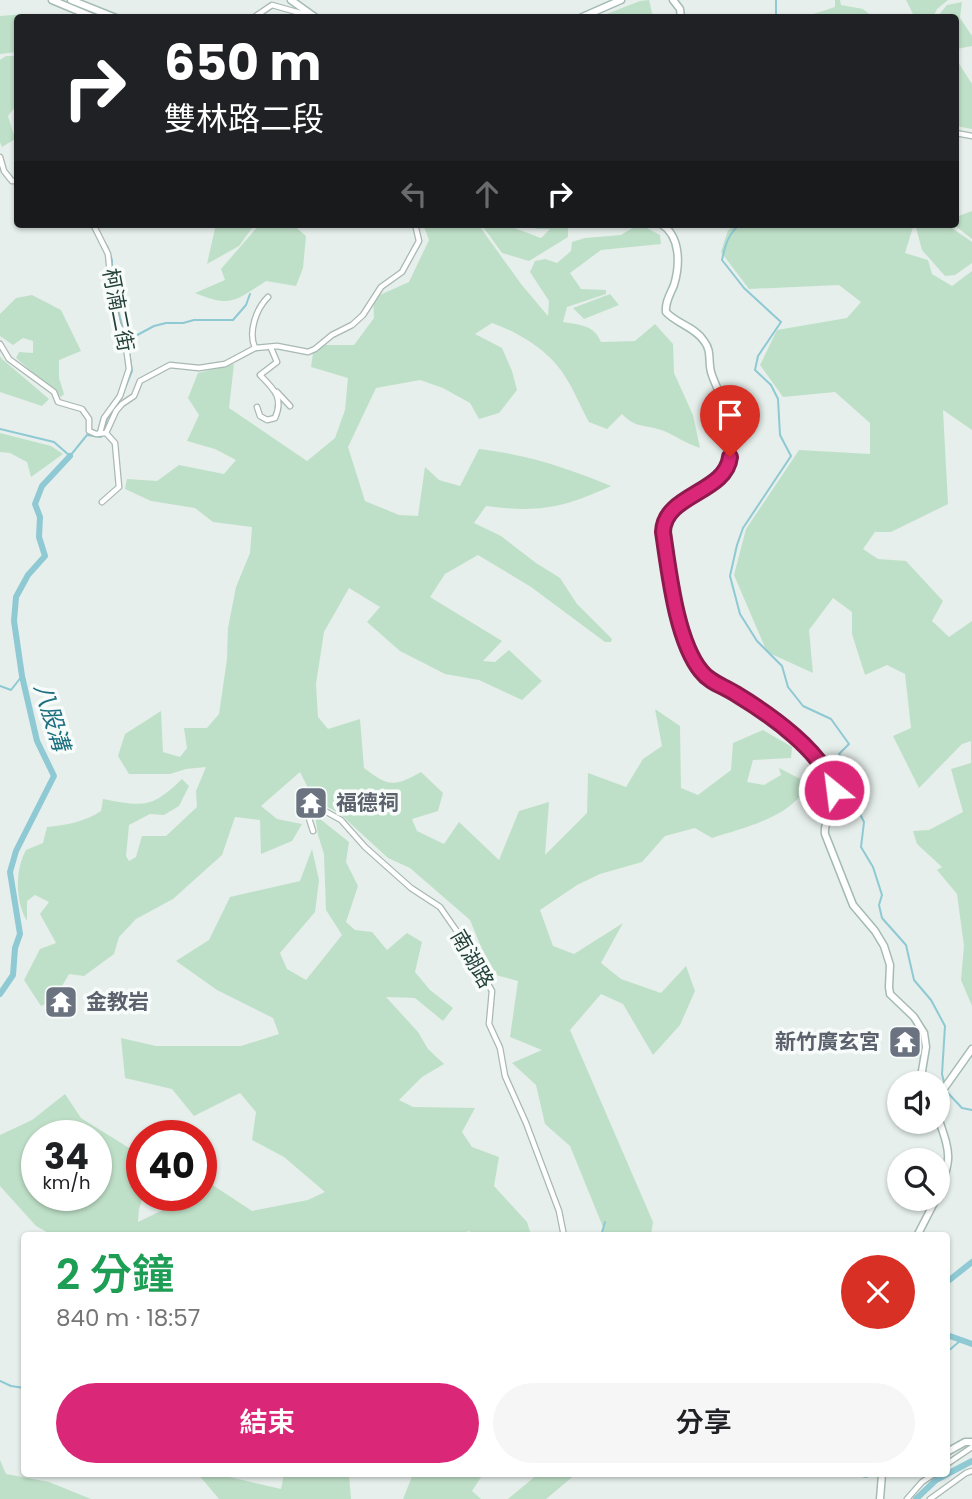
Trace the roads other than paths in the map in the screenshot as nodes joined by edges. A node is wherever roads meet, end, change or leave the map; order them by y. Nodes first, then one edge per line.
1 (52, 0) edge
2 (71, 0) edge
3 (291, 0) edge
4 (621, 0) edge
5 (85, 14) edge
6 (106, 14) edge
7 (259, 14) edge
8 (304, 14) edge
9 (311, 14) edge
10 (589, 14) edge
11 (0, 157) edge
12 (14, 181) edge
13 (95, 228) edge
14 (416, 228) edge
15 (667, 228) edge
16 (268, 297) dead end
17 (0, 344) edge
18 (255, 348) junction
19 (271, 348) junction
20 (276, 391) junction
21 (290, 406) dead end
22 (257, 407) dead end
23 (103, 433) junction
24 (102, 502) dead end
25 (313, 831) dead end
26 (972, 1049) edge
27 (922, 1071) edge
28 (950, 1078) edge
29 (930, 1211) edge
30 (563, 1232) edge
31 (919, 1232) edge
32 (972, 1444) edge
33 (950, 1450) edge
34 (950, 1462) edge
35 (972, 1471) edge
36 (882, 1477) edge
37 (930, 1477) edge
38 (880, 1499) edge
39 (907, 1499) edge
40 (930, 1499) edge

1 - 5 street
2 - 6 street
3 - 9 street
4 - 10 street
7 - 8 street
11 - 12 street
13 - 23 street, 柯湳二街
14 - 19 street
15 - 27 street
16 - 18 street
17 - 23 street
18 - 19 street
18 - 23 street
19 - 20 street
20 - 21 street
20 - 22 street
23 - 24 street
25 - 30 street, 南湖路
26 - 28 street
29 - 31 street
32 - 33 street
32 - 34 street
35 - 40 street
36 - 38 street
37 - 39 street

